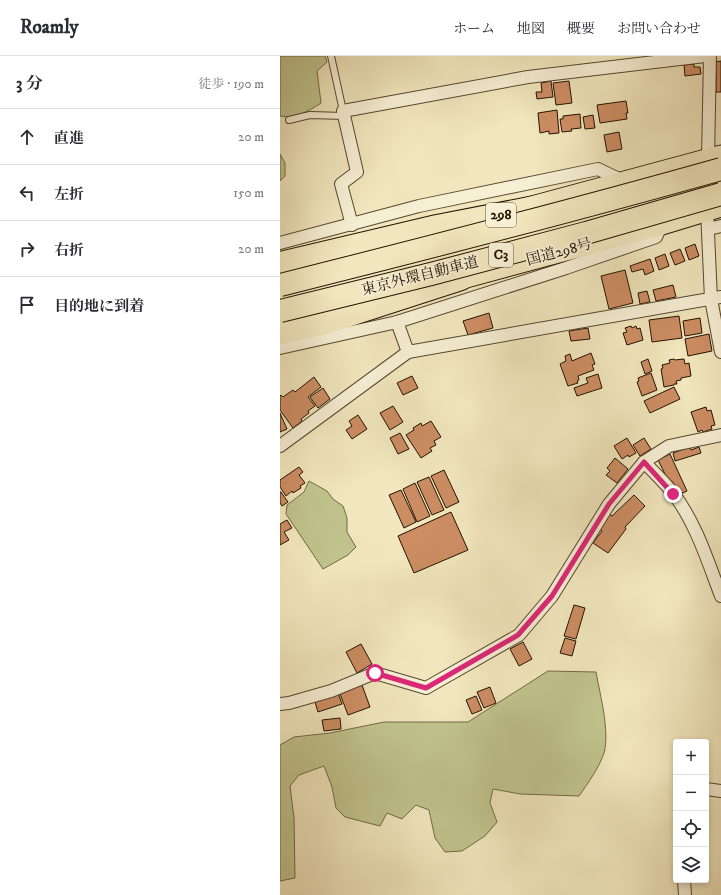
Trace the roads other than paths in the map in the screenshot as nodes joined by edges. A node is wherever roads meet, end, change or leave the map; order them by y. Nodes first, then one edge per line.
1 (332, 56) edge
2 (705, 56) edge
3 (710, 56) edge
4 (344, 114) junction
5 (289, 120) dead end
6 (717, 162) edge
7 (625, 183) junction
8 (721, 194) edge
9 (535, 206) junction
10 (712, 215) edge
11 (662, 224) junction
12 (352, 225) junction
13 (721, 226) edge
14 (280, 243) edge
15 (280, 263) edge
16 (280, 272) edge
17 (461, 279) junction
18 (280, 285) edge
19 (716, 298) edge
20 (280, 311) edge
21 (397, 322) junction
22 (280, 323) edge
23 (280, 333) edge
24 (280, 348) edge
25 (408, 352) junction
26 (721, 352) edge
27 (721, 435) edge
28 (280, 446) edge
29 (644, 462) junction
30 (721, 596) edge
31 (280, 704) edge
32 (709, 789) edge
33 (721, 791) edge
34 (684, 883) edge
35 (685, 895) edge

1 - 4 lane
2 - 4 street
3 - 6 street
4 - 5 lane
4 - 12 street
6 - 7 highway, 298
6 - 10 street
6 - 18 highway, 東京外環自動車道 / C3, bridge
7 - 9 highway, 298
7 - 12 street
8 - 20 highway, 東京外環自動車道 / C3, bridge
9 - 15 highway
9 - 16 highway, 298
10 - 11 highway, 国道298号
10 - 13 street
10 - 19 street
11 - 17 highway, 国道298号
11 - 21 street
12 - 14 street
17 - 22 highway, 国道298号
17 - 23 highway
19 - 25 street
19 - 26 street
21 - 24 street
21 - 25 street
25 - 28 street
27 - 29 street
29 - 30 street
29 - 31 street
32 - 33 street
34 - 35 street

